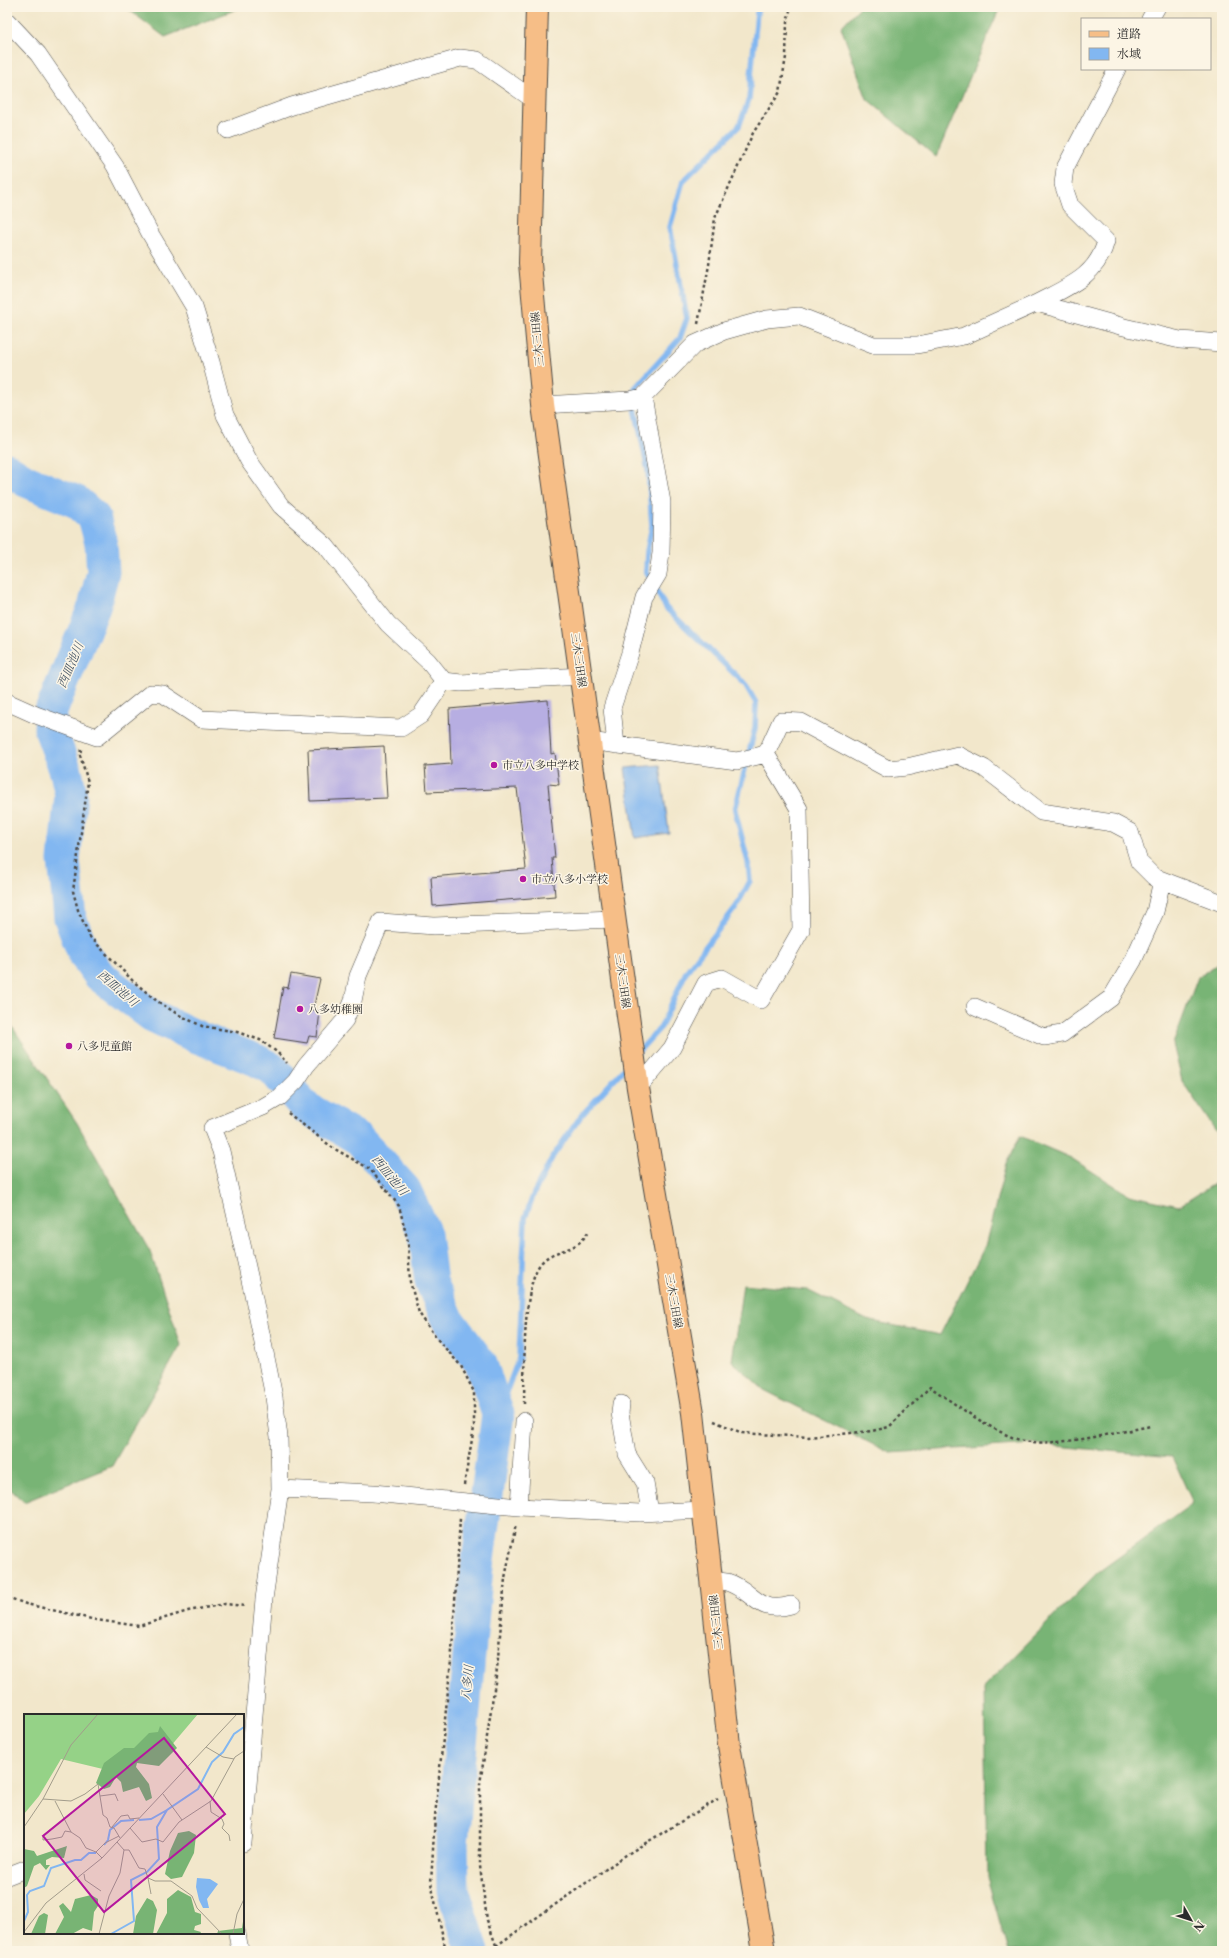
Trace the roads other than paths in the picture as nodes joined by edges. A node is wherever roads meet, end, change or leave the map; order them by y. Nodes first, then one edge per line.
1 (537, 7) edge
2 (1158, 7) edge
3 (1151, 18) edge
4 (7, 21) edge
5 (1116, 70) edge
6 (534, 100) junction
7 (228, 130) dead end
8 (1037, 303) junction
9 (1222, 344) edge
10 (643, 397) junction
11 (543, 405) junction
12 (581, 676) junction
13 (444, 681) junction
14 (7, 702) edge
15 (589, 741) junction
16 (616, 745) junction
17 (766, 754) junction
18 (1162, 880) junction
19 (1222, 903) edge
20 (614, 919) junction
21 (975, 1007) dead end
22 (637, 1081) junction
23 (621, 1404) dead end
24 (524, 1421) road end
25 (280, 1488) junction
26 (513, 1507) junction
27 (703, 1510) junction
28 (650, 1512) junction
29 (711, 1580) junction
30 (791, 1605) dead end
31 (244, 1832) edge
32 (24, 1869) edge
33 (7, 1876) edge
34 (237, 1934) edge
35 (240, 1951) edge
36 (764, 1951) edge

1 - 6 main road, 三木三田線
2 - 3 street
4 - 13 street
5 - 8 street
6 - 7 street
6 - 11 main road, 三木三田線
8 - 9 street
8 - 10 street
10 - 11 street
10 - 16 street
11 - 12 main road, 三木三田線
12 - 13 street
12 - 15 main road, 三木三田線
13 - 14 street
15 - 16 street
15 - 20 main road, 三木三田線
16 - 17 street
17 - 18 street
17 - 22 street
18 - 19 street
18 - 21 street
20 - 22 main road, 三木三田線
20 - 25 street
22 - 27 main road, 三木三田線
23 - 28 street
24 - 26 street
25 - 26 street
25 - 31 street
26 - 28 street
27 - 28 street
27 - 29 main road, 三木三田線
29 - 30 street
29 - 36 main road, 三木三田線
32 - 33 street
34 - 35 street

